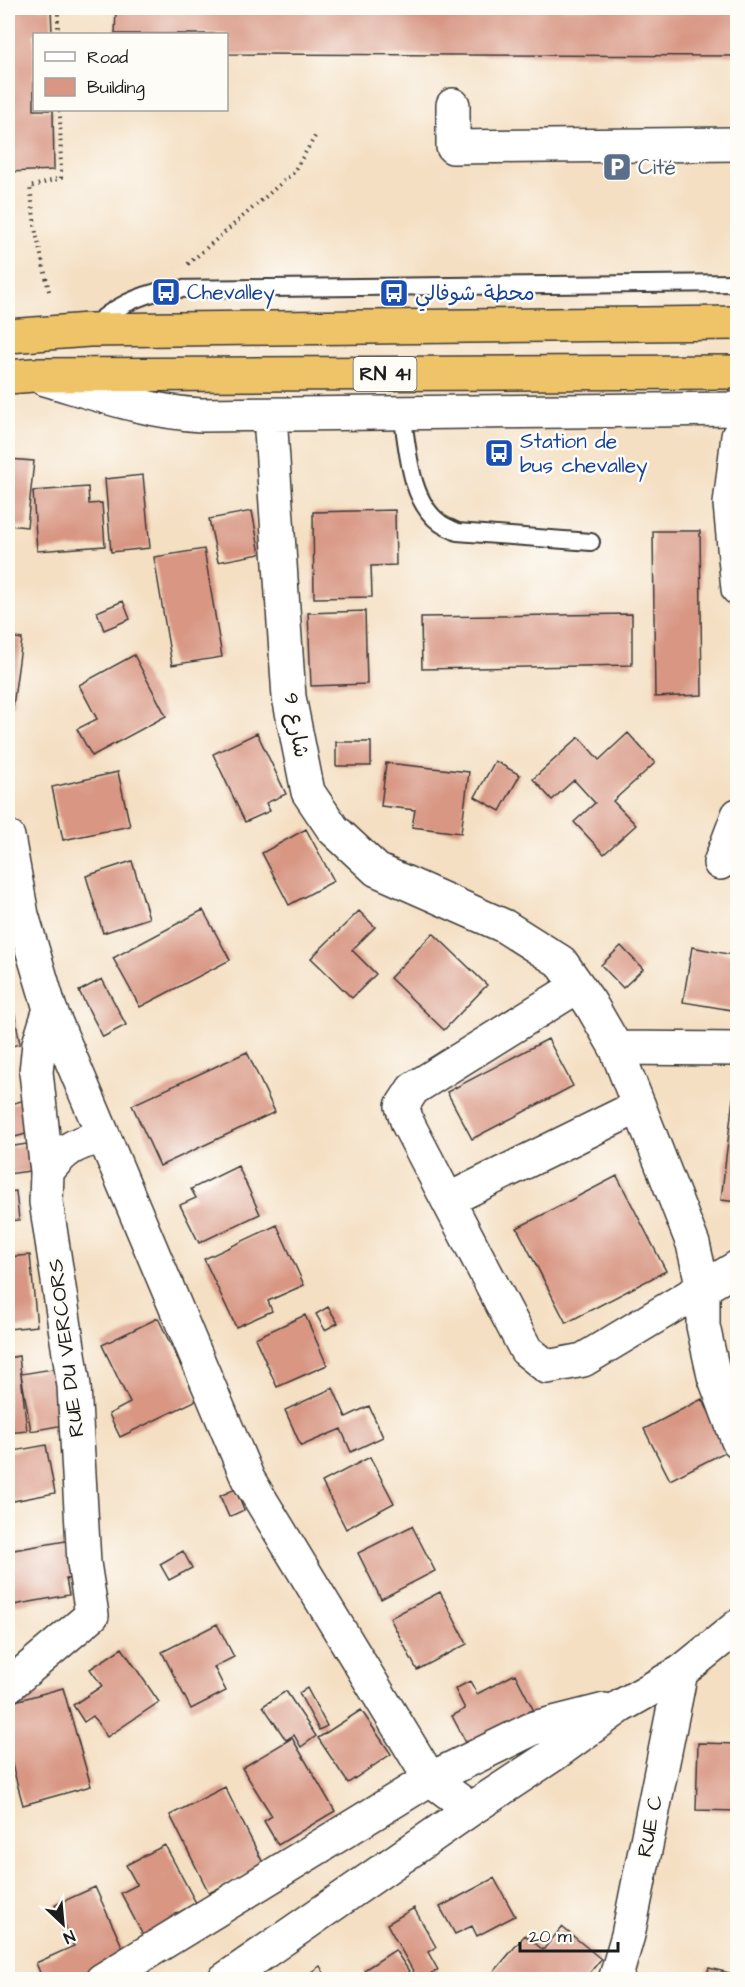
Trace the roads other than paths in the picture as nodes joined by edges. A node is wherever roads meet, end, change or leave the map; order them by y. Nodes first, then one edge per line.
1 (453, 105) dead end
2 (738, 144) edge
3 (738, 283) edge
4 (738, 323) edge
5 (89, 330) junction
6 (8, 336) edge
7 (738, 372) edge
8 (20, 376) edge
9 (738, 409) edge
10 (402, 413) junction
11 (270, 416) junction
12 (738, 436) edge
13 (591, 542) dead end
14 (738, 589) edge
15 (738, 815) edge
16 (8, 837) edge
17 (720, 862) dead end
18 (578, 986) junction
19 (50, 1010) junction
20 (616, 1048) junction
21 (738, 1049) edge
22 (639, 1106) junction
23 (103, 1137) junction
24 (46, 1172) junction
25 (448, 1200) junction
26 (738, 1266) edge
27 (703, 1287) junction
28 (738, 1441) edge
29 (738, 1626) edge
30 (681, 1672) junction
31 (8, 1686) edge
32 (621, 1706) junction
33 (430, 1779) junction
34 (471, 1809) junction
35 (102, 1980) edge
36 (224, 1980) edge
37 (615, 1980) edge

1 - 2 street
3 - 5 lane
4 - 5 highway, RN 41
5 - 6 highway, RN 41
7 - 8 highway, RN 41
8 - 11 street
9 - 10 street
10 - 11 street
10 - 13 lane
11 - 18 street, شارع 9
12 - 14 street
15 - 17 street
16 - 19 street
18 - 20 street, شارع 9
18 - 25 street
19 - 23 street
19 - 24 street, RUE DU VERCORS
20 - 21 street
20 - 22 street, شارع 9
22 - 25 street
22 - 27 street, شارع 9
23 - 24 street
23 - 33 street
24 - 31 street, RUE DU VERCORS
25 - 27 street
26 - 27 street
27 - 28 street, شارع 9
29 - 30 street
30 - 32 street
30 - 37 street, RUE C
32 - 33 street
32 - 34 street
33 - 34 street
33 - 35 street
34 - 36 street

